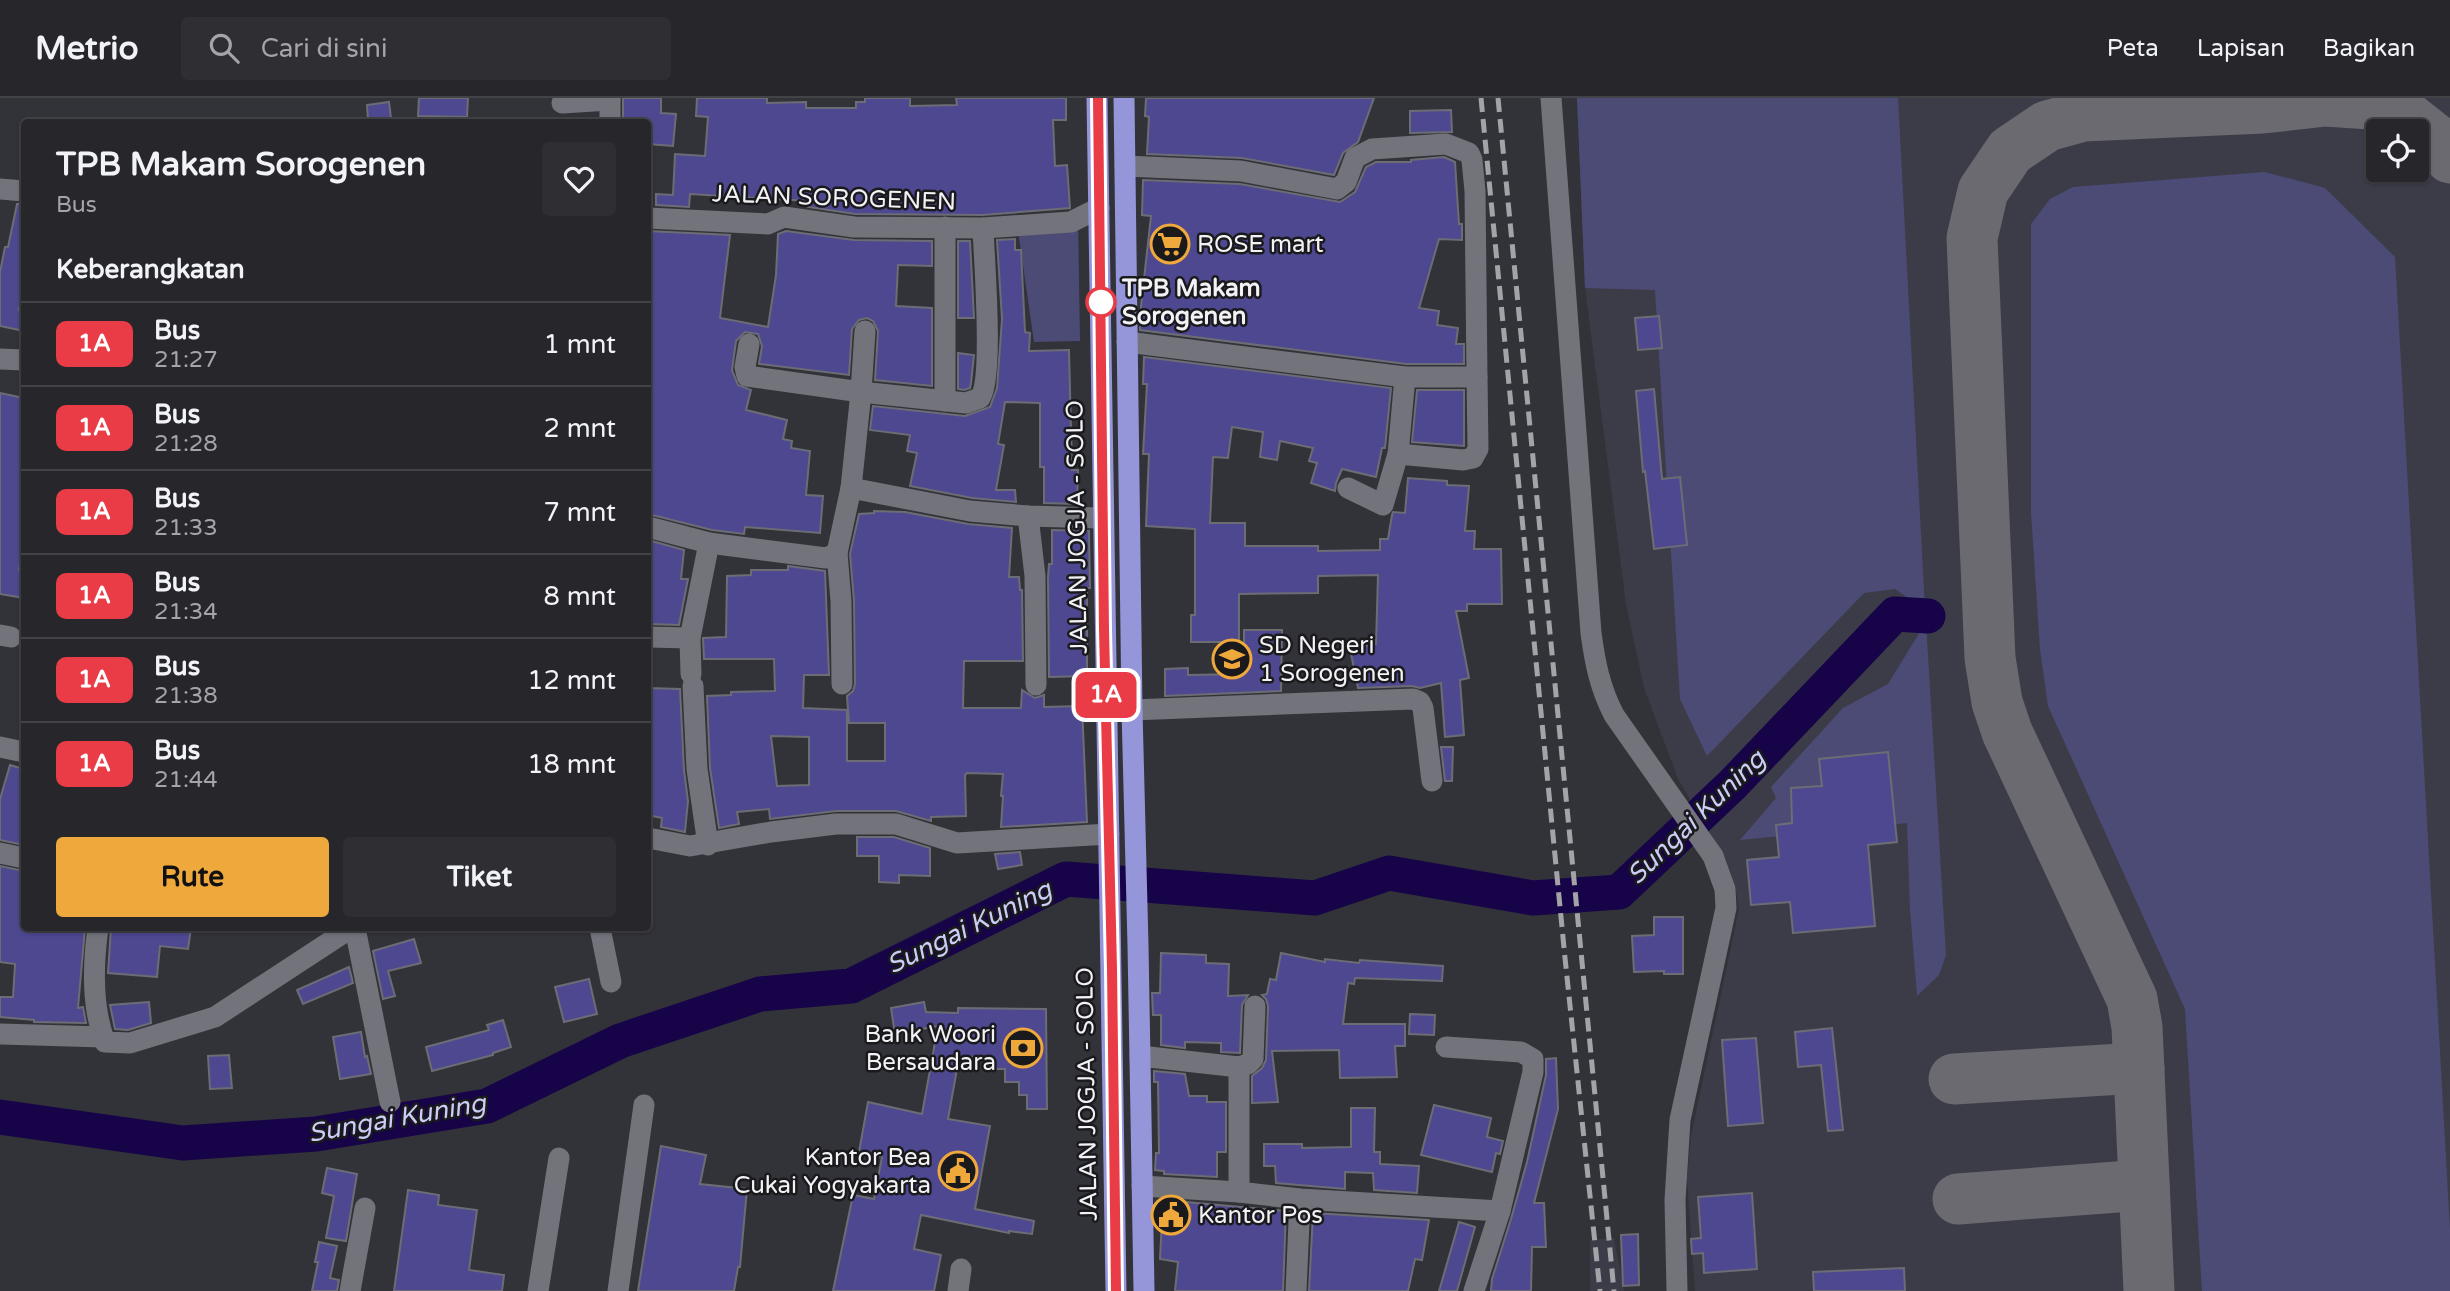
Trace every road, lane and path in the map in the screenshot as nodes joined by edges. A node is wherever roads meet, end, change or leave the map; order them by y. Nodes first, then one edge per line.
1 (1097, 98) edge
2 (1124, 98) edge
3 (1551, 98) edge
4 (610, 99) edge
5 (562, 103) dead end
6 (610, 119) edge
7 (1125, 166) junction
8 (0, 189) edge
9 (21, 191) edge
10 (1099, 208) junction
11 (651, 218) edge
12 (945, 227) junction
13 (983, 228) junction
14 (865, 331) dead end
15 (1127, 342) junction
16 (749, 344) dead end
17 (0, 359) edge
18 (21, 360) edge
19 (1405, 377) junction
20 (1477, 377) junction
21 (861, 392) junction
22 (945, 401) junction
23 (1398, 454) junction
24 (851, 488) junction
25 (1349, 488) dead end
26 (1028, 516) junction
27 (1102, 518) junction
28 (651, 528) edge
29 (709, 543) junction
30 (837, 553) junction
31 (651, 637) edge
32 (691, 638) junction
33 (842, 684) dead end
34 (1036, 684) dead end
35 (1132, 710) junction
36 (0, 747) edge
37 (21, 751) edge
38 (1432, 781) dead end
39 (651, 839) edge
40 (1109, 843) junction
41 (708, 845) junction
42 (0, 853) edge
43 (21, 857) edge
44 (98, 931) edge
45 (348, 931) edge
46 (354, 931) edge
47 (601, 931) edge
48 (611, 982) dead end
49 (1255, 1006) dead end
50 (101, 1031) junction
51 (0, 1034) edge
52 (1446, 1047) dead end
53 (1140, 1056) junction
54 (1239, 1067) junction
55 (390, 1101) dead end
56 (644, 1105) dead end
57 (559, 1158) dead end
58 (1142, 1186) junction
59 (1239, 1192) junction
60 (1300, 1199) junction
61 (365, 1208) dead end
62 (1500, 1211) junction
63 (961, 1269) dead end
64 (350, 1291) edge
65 (538, 1291) edge
66 (618, 1291) edge
67 (958, 1291) edge
68 (1116, 1291) edge
69 (1143, 1291) edge
70 (1296, 1291) edge
71 (1474, 1291) edge
72 (1677, 1291) edge

1 - 10 highway, JALAN JOGJA - SOLO
2 - 7 highway
3 - 72 street
4 - 5 street
4 - 6 street
7 - 15 highway
7 - 20 street
8 - 9 street
10 - 13 street, JALAN SOROGENEN
10 - 27 highway, JALAN JOGJA - SOLO
11 - 12 street, JALAN SOROGENEN
12 - 13 street, JALAN SOROGENEN
12 - 22 street
13 - 22 street
14 - 21 street
15 - 19 street
15 - 35 highway
16 - 21 street
17 - 18 street
19 - 20 street
19 - 23 street
20 - 23 street
21 - 22 street
21 - 24 street
23 - 25 street
24 - 26 street
24 - 30 street
26 - 27 street
26 - 34 street
27 - 40 highway, JALAN JOGJA - SOLO
28 - 29 street
29 - 30 street
29 - 32 street
30 - 33 street
31 - 32 street
32 - 41 street
35 - 38 street
35 - 53 highway
36 - 37 street
39 - 41 street
40 - 41 street
40 - 68 highway, JALAN JOGJA - SOLO
42 - 43 street
44 - 50 street
45 - 50 street
46 - 55 street
47 - 48 street
49 - 54 street
50 - 51 street
52 - 62 street
53 - 54 street
53 - 58 highway
54 - 59 street
56 - 66 street
57 - 65 street
58 - 59 street
58 - 69 highway
59 - 60 street
60 - 62 street
60 - 70 street
61 - 64 street
62 - 71 street
63 - 67 street

